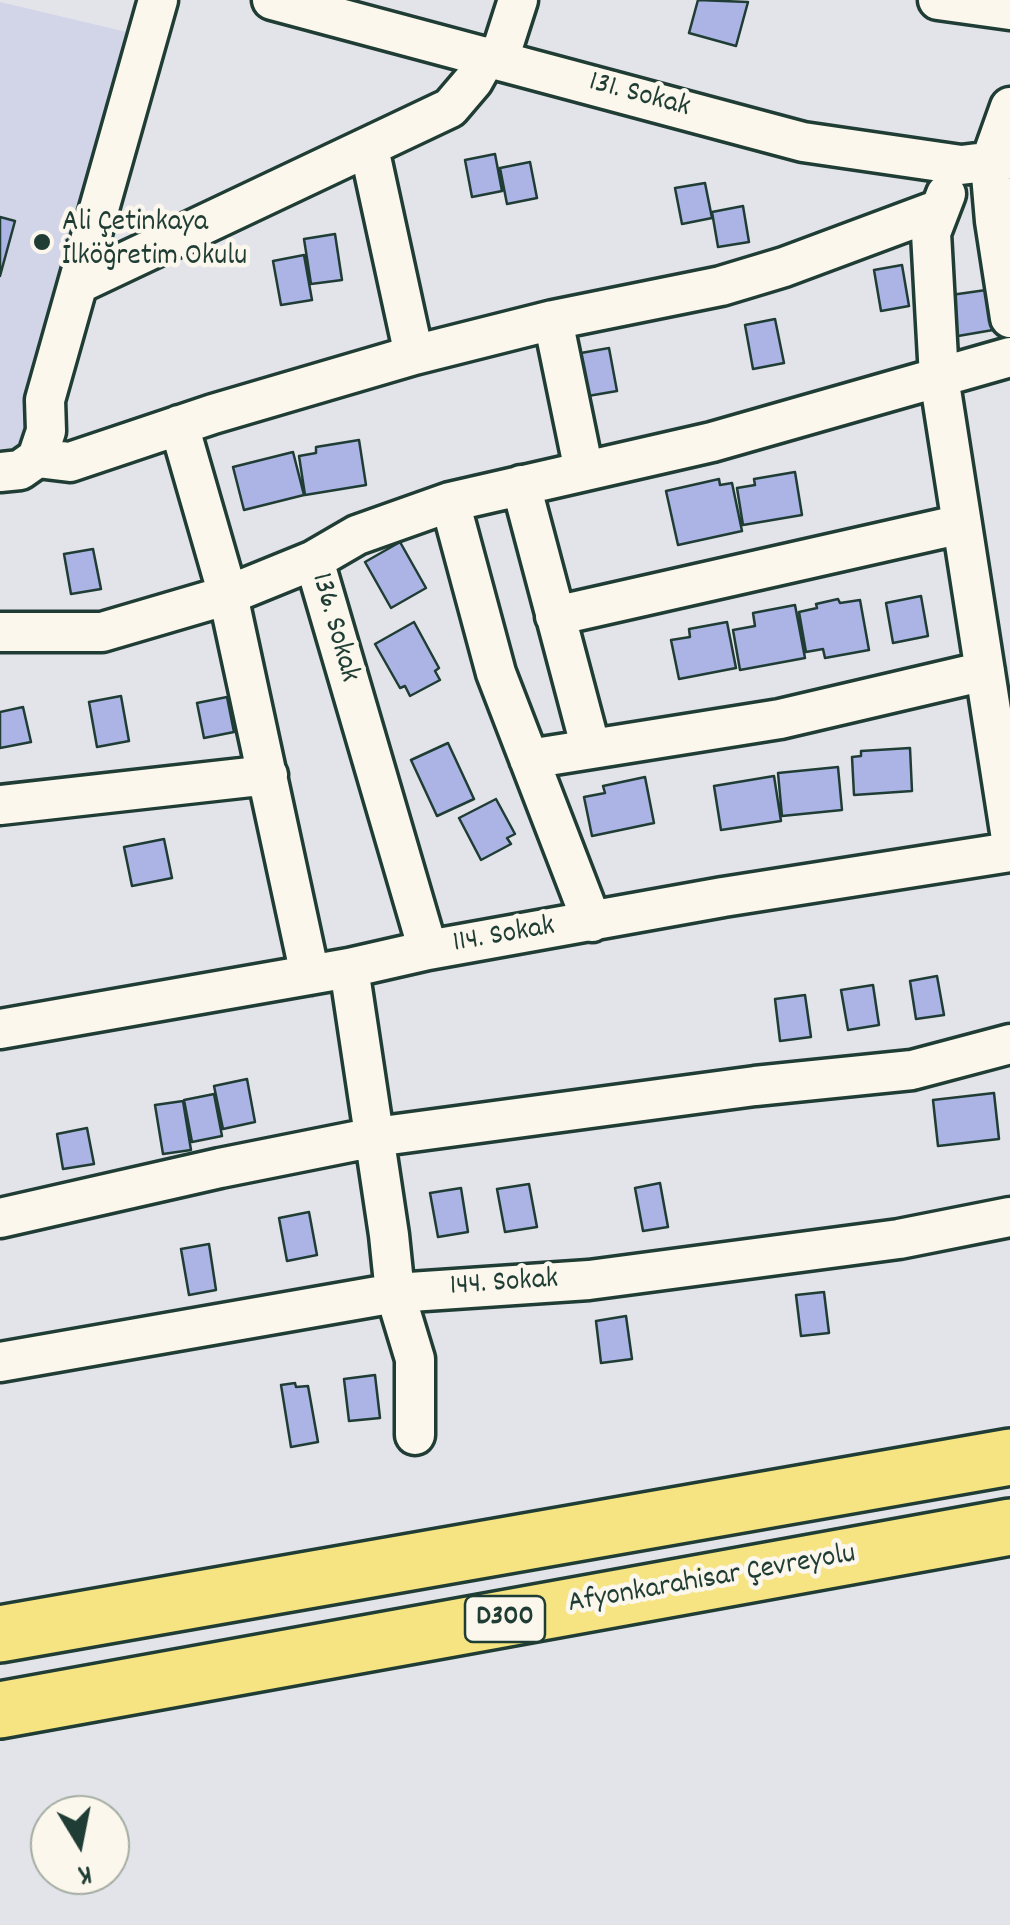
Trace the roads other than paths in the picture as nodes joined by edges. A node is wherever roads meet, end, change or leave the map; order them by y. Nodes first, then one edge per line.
1 (158, 0) edge
2 (272, 0) edge
3 (518, 0) edge
4 (938, 0) edge
5 (1010, 10) edge
6 (493, 57) junction
7 (1010, 107) edge
8 (370, 148) junction
9 (987, 162) edge
10 (938, 210) junction
11 (78, 284) junction
12 (1010, 318) edge
13 (553, 320) junction
14 (414, 355) junction
15 (1010, 357) edge
16 (939, 377) junction
17 (180, 425) junction
18 (37, 458) junction
19 (584, 471) junction
20 (0, 472) edge
21 (521, 485) junction
22 (450, 502) junction
23 (962, 524) junction
24 (314, 560) junction
25 (228, 596) junction
26 (555, 616) junction
27 (0, 632) edge
28 (984, 672) junction
29 (592, 748) junction
30 (528, 759) junction
31 (268, 774) junction
32 (0, 805) edge
33 (1010, 832) edge
34 (1010, 852) edge
35 (592, 922) junction
36 (428, 950) junction
37 (349, 968) junction
38 (310, 974) junction
39 (0, 1029) edge
40 (1010, 1044) edge
41 (374, 1137) junction
42 (1010, 1217) edge
43 (0, 1218) edge
44 (394, 1292) junction
45 (0, 1362) edge
46 (415, 1435) dead end
47 (1010, 1457) edge
48 (1010, 1528) edge
49 (0, 1634) edge
50 (0, 1710) edge

1 - 11 street
2 - 6 street, 131. Sokak
3 - 6 street
4 - 5 street
6 - 8 street
6 - 9 street, 131. Sokak
7 - 9 street
8 - 11 street
8 - 14 street
9 - 10 street
9 - 12 street
10 - 13 street
10 - 16 street
11 - 18 street
13 - 14 street
13 - 19 street
14 - 17 street
15 - 16 street
16 - 19 street
16 - 23 street
17 - 18 street
17 - 25 street
18 - 20 street
19 - 21 street
21 - 22 street
21 - 26 street
22 - 24 street
22 - 30 street
23 - 26 street
23 - 28 street
24 - 25 street, 136. Sokak
24 - 36 street, 136. Sokak
25 - 27 street, 136. Sokak
25 - 31 street
26 - 29 street
28 - 29 street
28 - 33 street
29 - 30 street
30 - 35 street
31 - 32 street
31 - 38 street
34 - 35 street, 114. Sokak
35 - 36 street, 114. Sokak
36 - 37 street, 114. Sokak
37 - 38 street, 114. Sokak
37 - 41 street
38 - 39 street, 114. Sokak
40 - 41 street
41 - 43 street
41 - 44 street
42 - 44 street, 144. Sokak
44 - 45 street, 144. Sokak
44 - 46 street
47 - 49 highway, D300
48 - 50 highway, Afyonkarahisar Çevreyolu / D300

